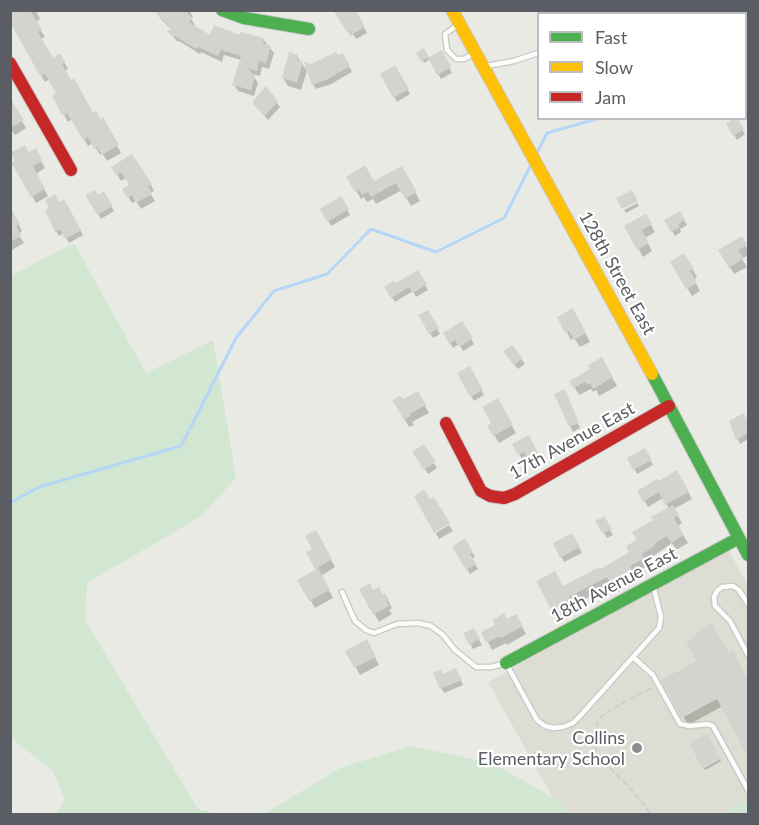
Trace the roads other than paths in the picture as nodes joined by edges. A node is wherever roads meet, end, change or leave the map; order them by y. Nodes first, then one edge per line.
1 (222, 10) edge
2 (452, 10) edge
3 (460, 24) junction
4 (309, 29) dead end
5 (476, 53) junction
6 (537, 53) edge
7 (10, 63) edge
8 (483, 67) junction
9 (71, 170) dead end
10 (669, 406) junction
11 (446, 423) dead end
12 (739, 537) junction
13 (748, 555) edge
14 (653, 585) junction
15 (342, 592) dead end
16 (748, 604) edge
17 (748, 656) edge
18 (633, 657) junction
19 (507, 663) junction
20 (748, 790) edge

1 - 4 street
2 - 3 street, 128th Street East
3 - 5 street, 128th Street East
3 - 5 lane
5 - 8 street, 128th Street East
6 - 8 lane
7 - 9 street
8 - 10 street, 128th Street East
10 - 11 street, 17th Avenue East
10 - 12 street, 128th Street East
12 - 13 street, 128th Street East
12 - 14 street, 18th Avenue East
14 - 18 lane
14 - 19 street, 18th Avenue East
15 - 19 lane
16 - 17 lane
18 - 19 lane
18 - 20 lane

